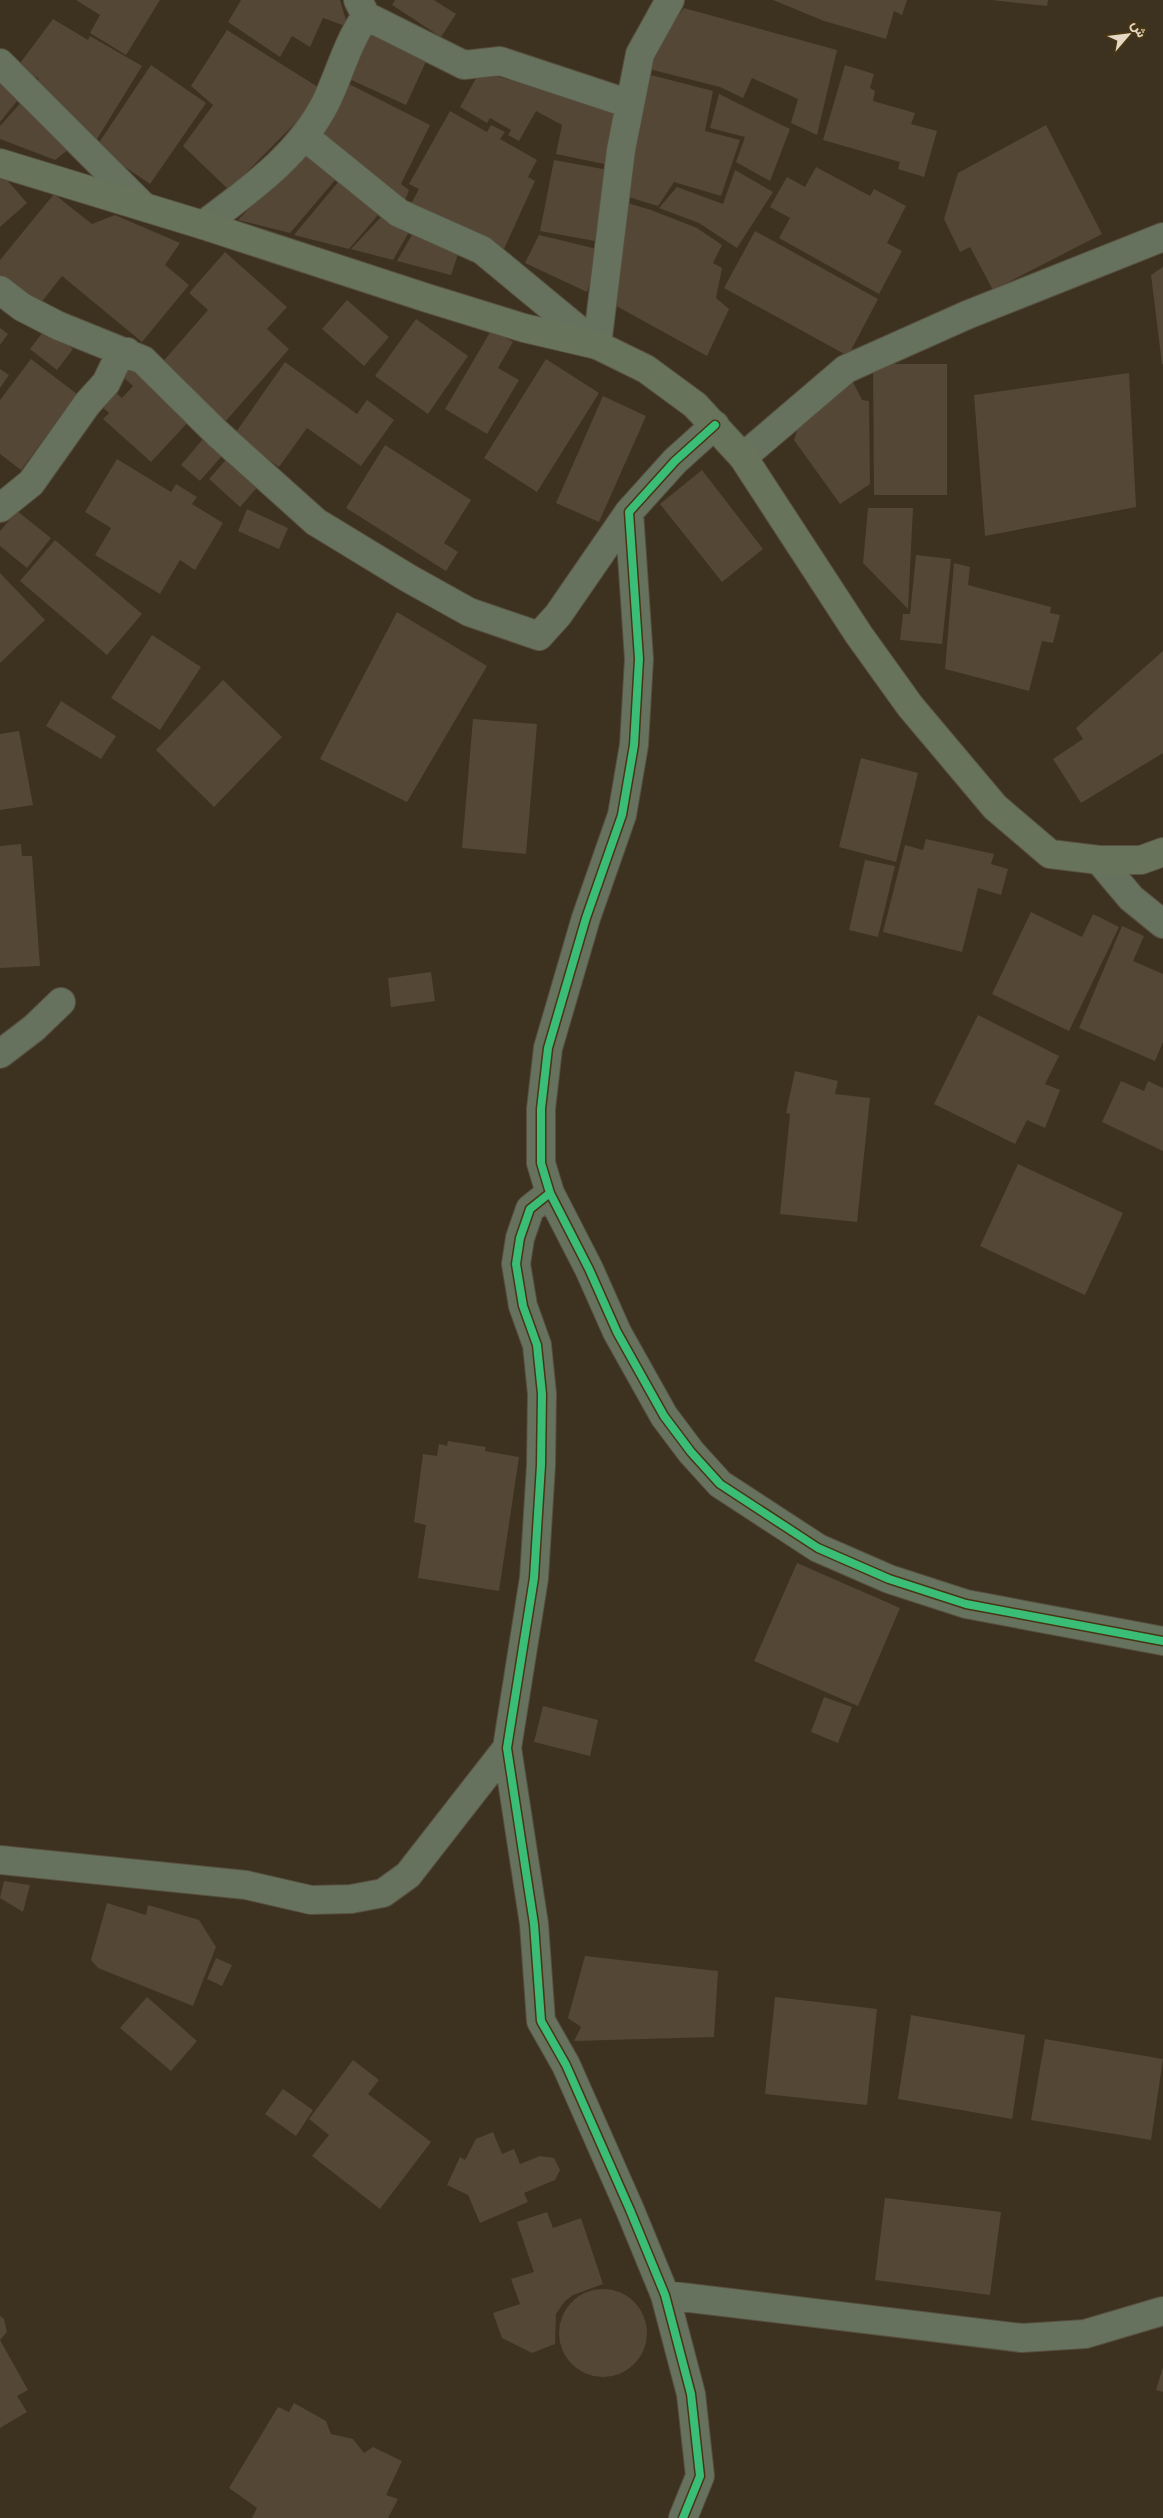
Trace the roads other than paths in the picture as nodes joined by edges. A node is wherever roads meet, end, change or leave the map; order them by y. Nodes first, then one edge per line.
1 (670, 0) edge
2 (362, 8) edge
3 (0, 63) edge
4 (630, 104) junction
5 (304, 136) junction
6 (0, 163) edge
7 (143, 206) junction
8 (203, 225) junction
9 (1163, 237) edge
10 (0, 290) edge
11 (597, 345) junction
12 (127, 352) junction
13 (715, 424) junction
14 (743, 457) junction
15 (0, 508) edge
16 (629, 512) junction
17 (1163, 852) edge
18 (1099, 860) junction
19 (1163, 924) edge
20 (61, 1002) dead end
21 (0, 1054) edge
22 (550, 1194) junction
23 (1163, 1641) edge
24 (507, 1748) junction
25 (0, 1860) edge
26 (665, 2295) junction
27 (1163, 2311) edge
28 (683, 2518) edge

1 - 4 street
2 - 4 street
2 - 5 street
3 - 7 street
4 - 11 street
5 - 8 street
5 - 11 street
6 - 7 main road
7 - 8 main road
8 - 11 main road
9 - 14 street
10 - 12 street
11 - 13 main road
12 - 15 street
12 - 16 street
13 - 14 main road
13 - 16 street
14 - 18 main road
16 - 22 street
17 - 18 main road
18 - 19 street
20 - 21 street
22 - 23 street
22 - 24 street
24 - 25 street
24 - 26 street
26 - 27 street
26 - 28 street

